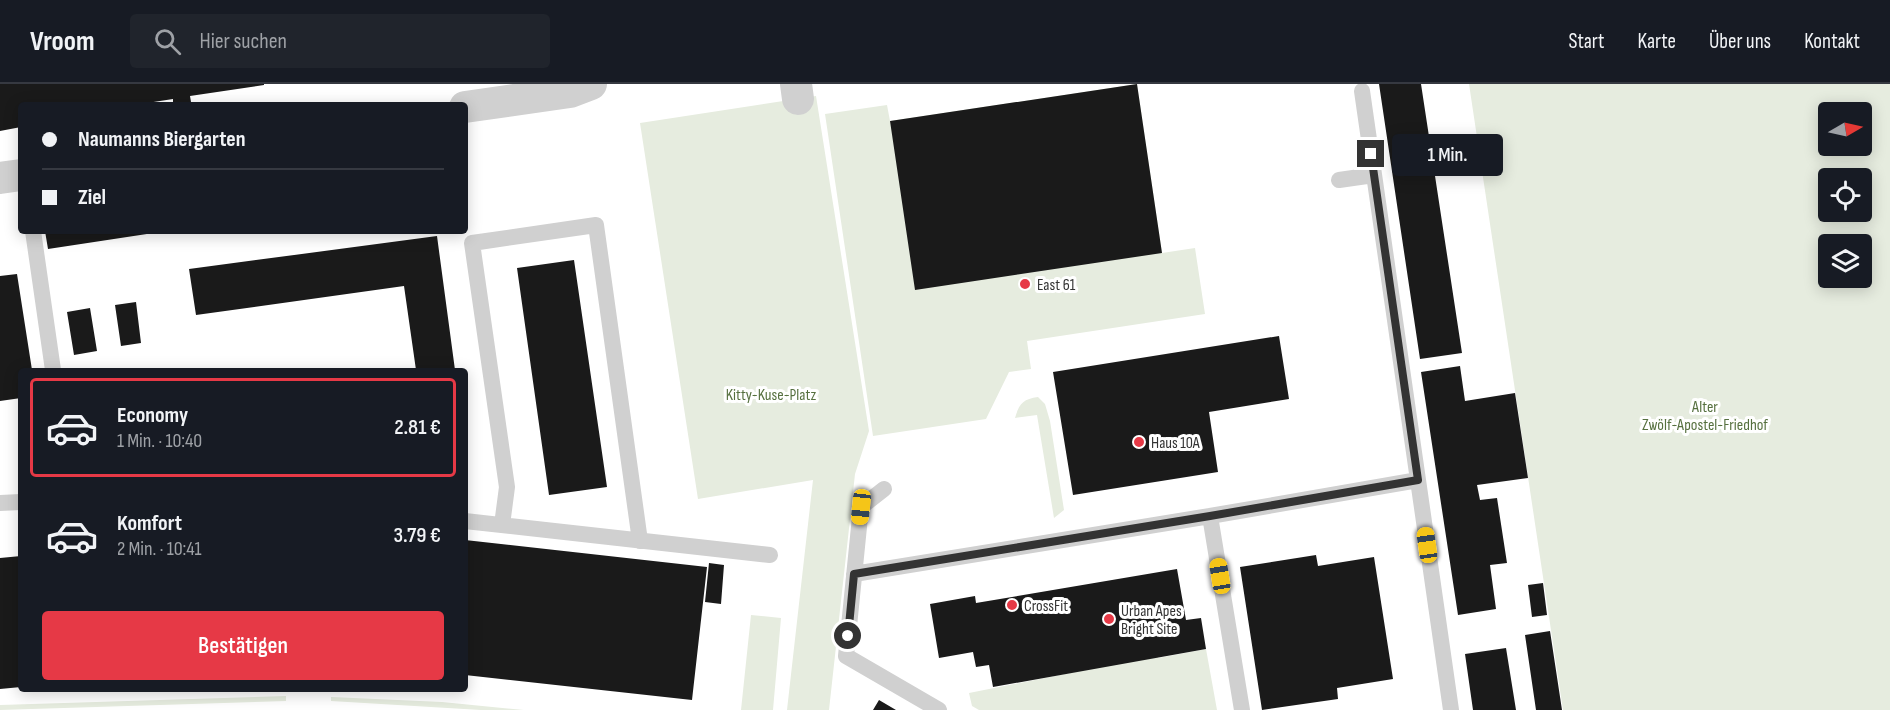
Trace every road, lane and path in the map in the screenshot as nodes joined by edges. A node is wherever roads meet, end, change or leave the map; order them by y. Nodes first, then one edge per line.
1 (591, 84) edge
2 (1362, 91) dead end
3 (468, 107) edge
4 (18, 175) edge
5 (1374, 175) junction
6 (0, 178) edge
7 (1339, 180) dead end
8 (33, 234) edge
9 (53, 368) edge
10 (1418, 480) junction
11 (884, 489) dead end
12 (18, 502) edge
13 (0, 503) edge
14 (1210, 516) junction
15 (468, 521) edge
16 (502, 525) junction
17 (640, 541) junction
18 (770, 555) dead end
19 (854, 574) junction
20 (939, 710) edge
21 (1242, 710) edge
22 (1451, 710) edge

1 - 3 street
2 - 5 lane
4 - 6 street
5 - 7 lane
5 - 10 lane
8 - 9 lane
10 - 14 lane
10 - 22 lane
11 - 19 lane
12 - 13 lane
14 - 19 lane
14 - 21 lane
15 - 16 lane
16 - 17 lane
16 - 17 lane
17 - 18 lane
19 - 20 lane

